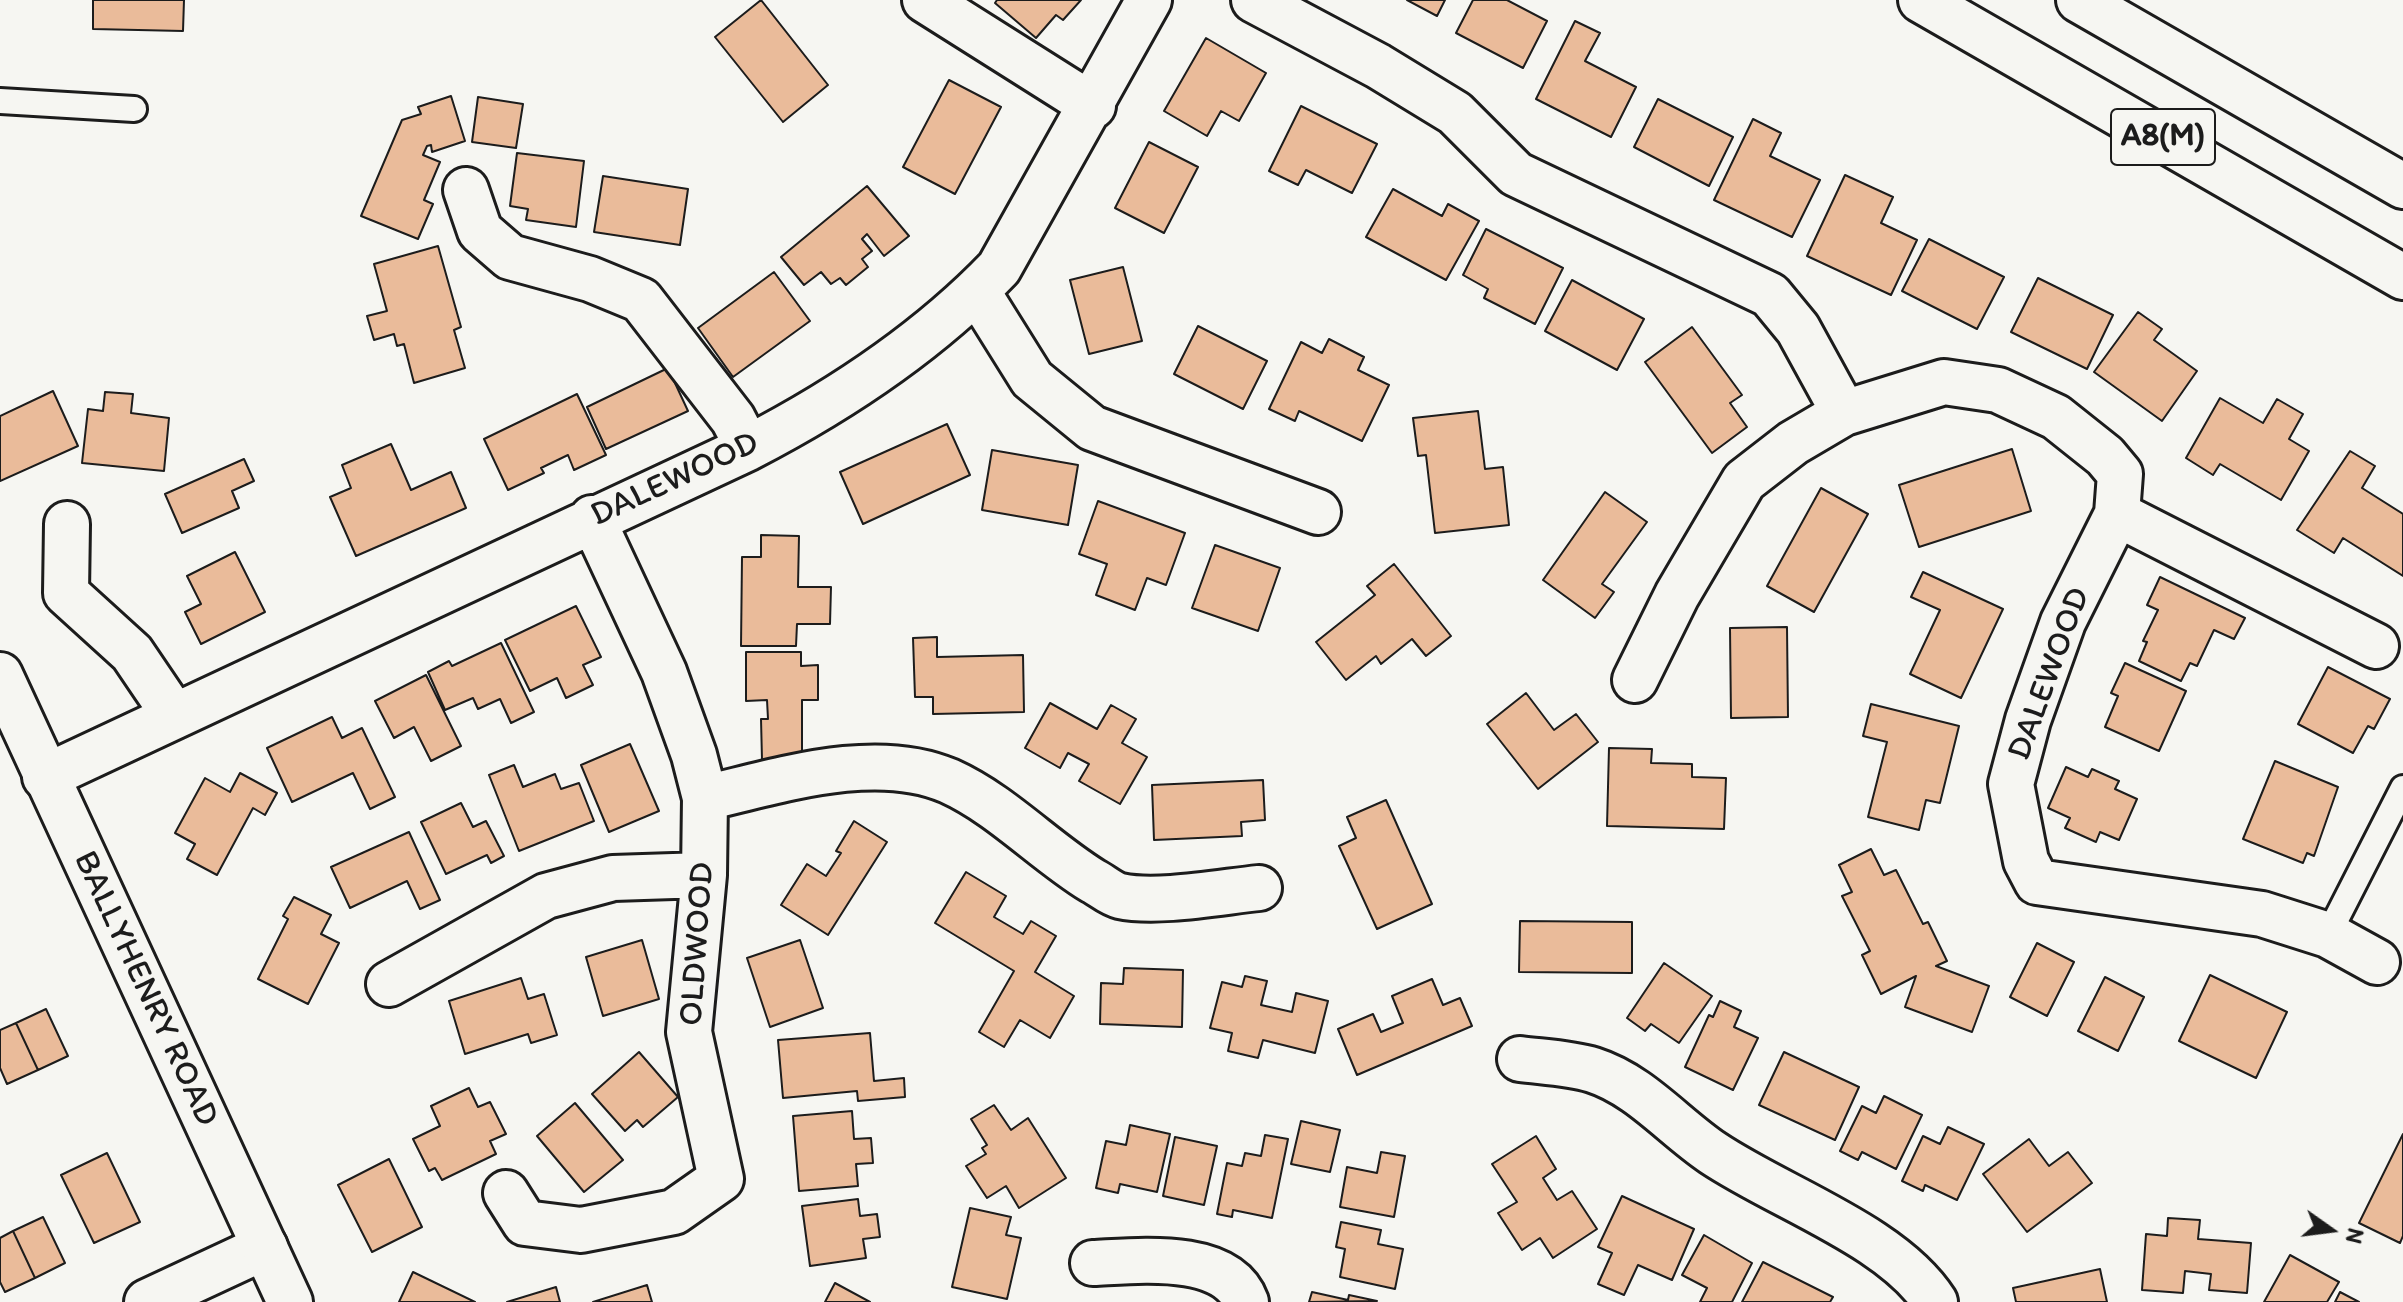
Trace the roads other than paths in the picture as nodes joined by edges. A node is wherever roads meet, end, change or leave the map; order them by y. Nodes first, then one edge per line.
1 (925, 0) edge
2 (1149, 0) edge
3 (1254, 0) edge
4 (1921, 0) edge
5 (2079, 0) edge
6 (0, 101) edge
7 (1093, 106) junction
8 (134, 109) dead end
9 (2403, 186) edge
10 (466, 190) dead end
11 (2403, 277) edge
12 (977, 291) junction
13 (1844, 413) junction
14 (748, 448) junction
15 (1318, 512) dead end
16 (2117, 514) junction
17 (592, 518) junction
18 (67, 524) dead end
19 (2376, 646) dead end
20 (0, 675) edge
21 (1635, 680) dead end
22 (174, 715) junction
23 (45, 777) junction
24 (2403, 788) edge
25 (705, 798) junction
26 (704, 875) junction
27 (1259, 888) dead end
28 (2328, 935) junction
29 (2377, 962) dead end
30 (389, 984) dead end
31 (1520, 1059) dead end
32 (506, 1193) dead end
33 (265, 1247) junction
34 (1093, 1263) dead end
35 (147, 1302) edge
36 (290, 1302) edge
37 (1246, 1302) edge
38 (1935, 1302) edge

1 - 7 main road
2 - 7 main road, DALEWOOD
3 - 13 main road
4 - 11 main road, A8(M)
5 - 9 main road, A8(M)
6 - 8 lane
7 - 12 main road, DALEWOOD
10 - 14 main road
12 - 14 main road, DALEWOOD
12 - 15 main road
13 - 16 main road, DALEWOOD
13 - 21 main road, DALEWOOD
14 - 17 main road, DALEWOOD
16 - 19 main road
16 - 28 main road, DALEWOOD
17 - 22 main road, DALEWOOD
17 - 25 main road, OLDWOOD
18 - 22 main road
20 - 23 main road, BALLYHENRY ROAD
22 - 23 main road, DALEWOOD
23 - 33 main road, BALLYHENRY ROAD
24 - 28 lane
25 - 26 main road, OLDWOOD
25 - 27 main road
26 - 30 main road
26 - 32 main road, OLDWOOD
28 - 29 main road, DALEWOOD
31 - 38 main road
33 - 35 main road
33 - 36 main road, BALLYHENRY ROAD
34 - 37 main road

